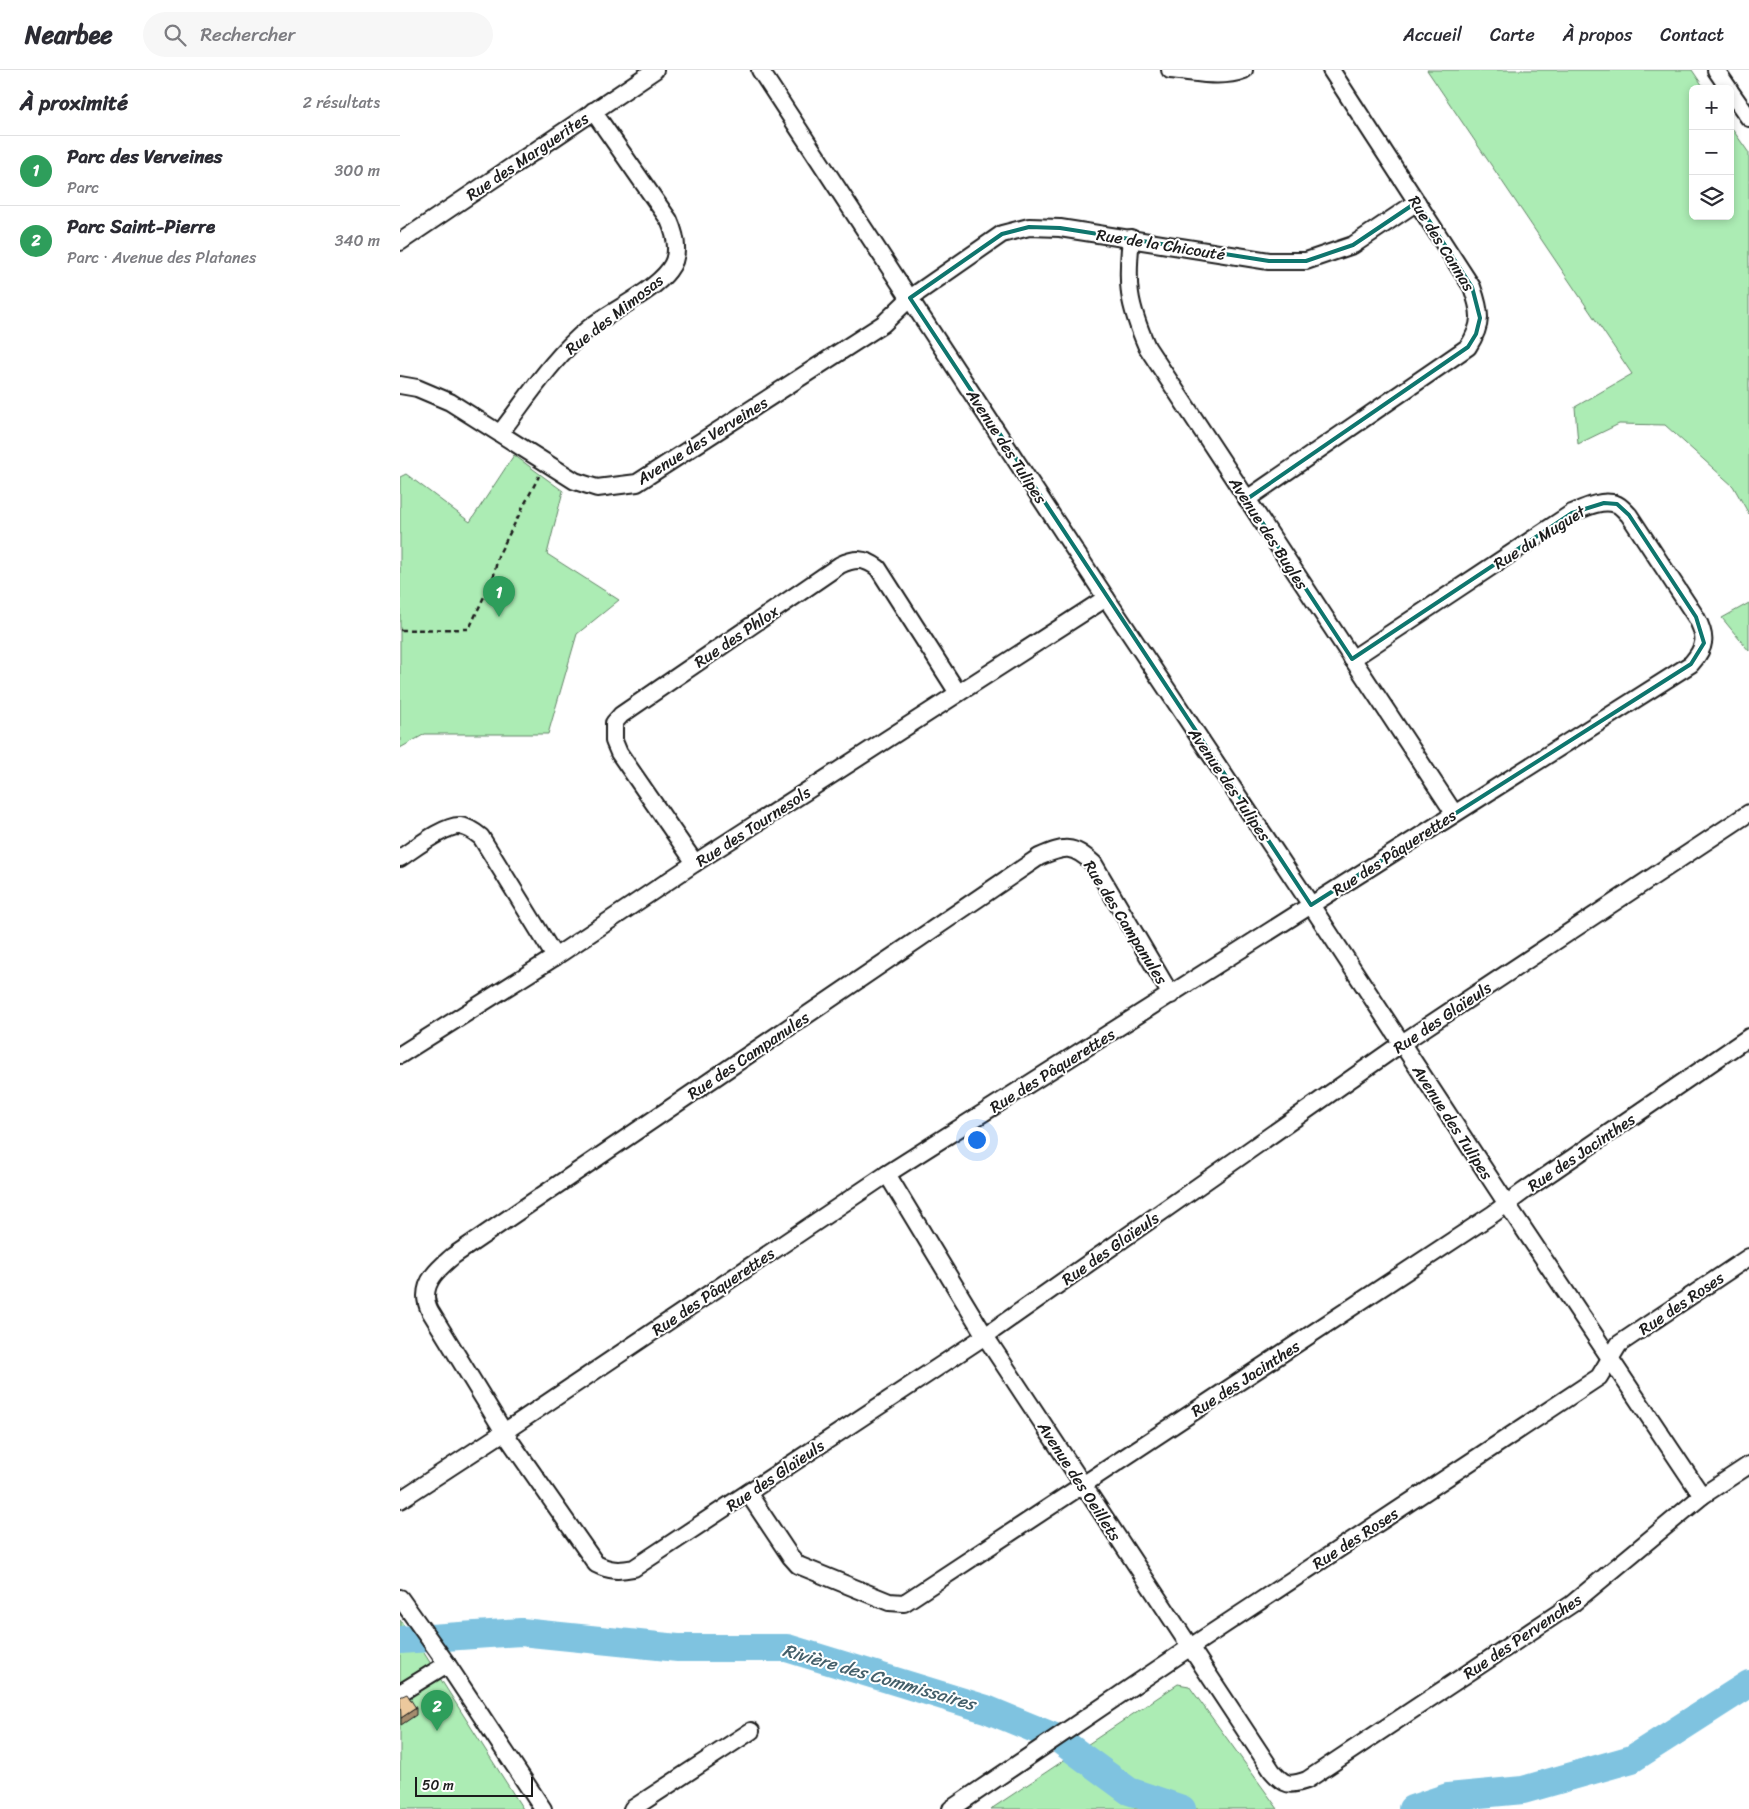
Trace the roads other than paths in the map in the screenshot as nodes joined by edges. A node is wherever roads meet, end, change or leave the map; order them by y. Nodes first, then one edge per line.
1 (655, 70) edge
2 (760, 70) edge
3 (1170, 70) edge
4 (1244, 70) edge
5 (1331, 70) edge
6 (1716, 70) edge
7 (1726, 85) edge
8 (1734, 96) edge
9 (593, 111) junction
10 (1749, 118) edge
11 (1417, 202) junction
12 (1131, 238) junction
13 (400, 242) edge
14 (910, 298) junction
15 (400, 386) edge
16 (500, 433) junction
17 (1247, 499) junction
18 (1106, 598) junction
19 (1704, 643) joint
20 (1352, 659) junction
21 (958, 693) junction
22 (1749, 812) edge
23 (1454, 814) junction
24 (400, 858) edge
25 (694, 863) junction
26 (1312, 905) junction
27 (555, 957) junction
28 (1171, 995) junction
29 (1749, 1037) edge
30 (1402, 1043) junction
31 (400, 1055) edge
32 (887, 1174) junction
33 (1507, 1204) junction
34 (1749, 1257) edge
35 (985, 1336) junction
36 (1610, 1358) junction
37 (504, 1432) junction
38 (1749, 1465) edge
39 (1083, 1486) junction
40 (748, 1493) junction
41 (1702, 1496) junction
42 (400, 1500) edge
43 (400, 1598) edge
44 (1189, 1648) junction
45 (447, 1664) junction
46 (400, 1693) edge
47 (751, 1731) dead end
48 (1282, 1782) joint
49 (543, 1809) edge
50 (632, 1809) edge
51 (951, 1809) edge

1 - 9 street, Rue des Marguerites
2 - 14 street, Avenue des Tulipes
3 - 4 street
5 - 11 street, Rue des Cannas
6 - 7 street
8 - 10 street
9 - 13 street, Rue des Marguerites
9 - 16 street, Rue des Mimosas
11 - 12 street, Rue de la Chicouté
11 - 17 street, Rue des Cannas
12 - 14 street, Rue de la Chicouté
12 - 17 street, Avenue des Bugles
14 - 16 street, Avenue des Verveines
14 - 18 street, Avenue des Tulipes
15 - 16 street, Avenue des Verveines
17 - 20 street, Avenue des Bugles
18 - 21 street, Rue des Tournesols
18 - 26 street, Avenue des Tulipes
19 - 20 street, Rue du Muguet
19 - 23 street, Rue des Pâquerettes
20 - 23 street, Avenue des Bugles
21 - 25 street, Rue des Tournesols
21 - 25 street, Rue des Phlox
22 - 30 street, Rue des Glaïeuls
23 - 26 street, Rue des Pâquerettes
24 - 27 street
25 - 27 street, Rue des Tournesols
26 - 28 street, Rue des Pâquerettes
26 - 30 street, Avenue des Tulipes
27 - 31 street, Rue des Tournesols
28 - 32 street, Rue des Pâquerettes
28 - 37 street, Rue des Campanules
29 - 33 street, Rue des Jacinthes
30 - 33 street, Avenue des Tulipes
30 - 35 street, Rue des Glaïeuls
32 - 35 street, Avenue des Oeillets
32 - 37 street, Rue des Pâquerettes
33 - 36 street, Avenue des Tulipes
33 - 39 street, Rue des Jacinthes
34 - 36 street, Rue des Roses
35 - 39 street, Avenue des Oeillets
35 - 40 street, Rue des Glaïeuls
36 - 41 street, Avenue des Tulipes
36 - 44 street, Rue des Roses
37 - 40 street, Rue des Glaïeuls
37 - 42 street, Rue des Pâquerettes
38 - 41 street, Rue des Pervenches
39 - 40 street, Rue des Jacinthes
39 - 44 street, Avenue des Oeillets
41 - 48 street, Rue des Pervenches
43 - 45 street
44 - 48 street, Avenue des Oeillets
44 - 51 street, Rue des Roses
45 - 46 street
45 - 49 street
47 - 50 street

